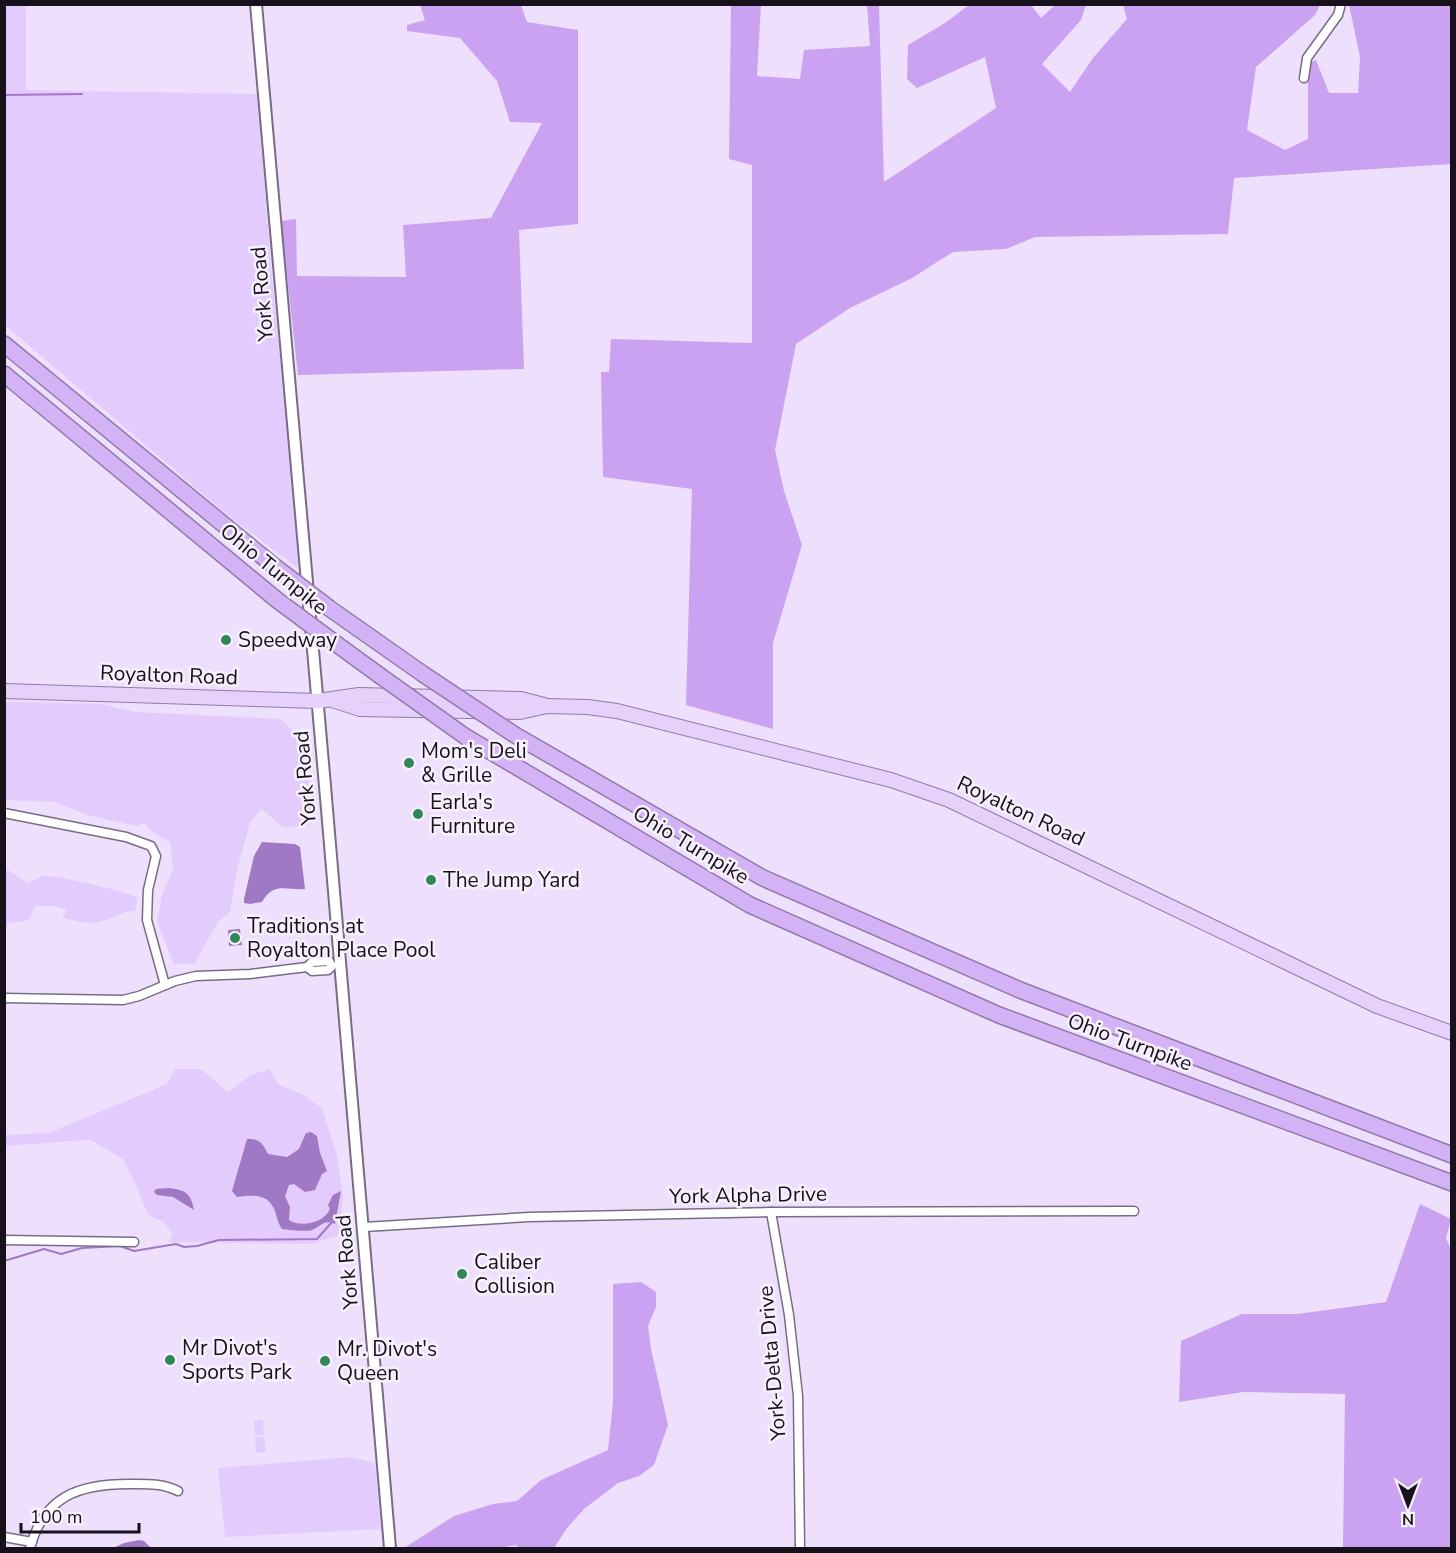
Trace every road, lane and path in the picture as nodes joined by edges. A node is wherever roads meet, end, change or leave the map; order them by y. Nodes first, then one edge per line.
1 (256, 4) edge
2 (1341, 4) edge
3 (1304, 78) dead end
4 (4, 344) edge
5 (4, 374) edge
6 (4, 691) edge
7 (325, 700) junction
8 (4, 813) edge
9 (336, 966) junction
10 (165, 985) junction
11 (4, 998) edge
12 (1452, 1033) edge
13 (1452, 1155) edge
14 (1452, 1183) edge
15 (1134, 1211) dead end
16 (771, 1212) junction
17 (364, 1227) junction
18 (4, 1240) edge
19 (134, 1242) dead end
20 (178, 1491) dead end
21 (4, 1537) edge
22 (31, 1545) edge
23 (390, 1548) edge
24 (800, 1548) edge

1 - 7 street, York Road
2 - 3 street
4 - 13 highway, Ohio Turnpike, bridge
5 - 14 highway, Ohio Turnpike, bridge
6 - 7 main road, Royalton Road
7 - 9 street, York Road
7 - 12 main road, Royalton Road
8 - 10 street
9 - 10 street
9 - 17 street, York Road
10 - 11 street
15 - 16 street, York Alpha Drive
16 - 17 street, York Alpha Drive
16 - 24 street, York-Delta Drive
17 - 23 street, York Road
18 - 19 street
20 - 22 street
21 - 22 street

